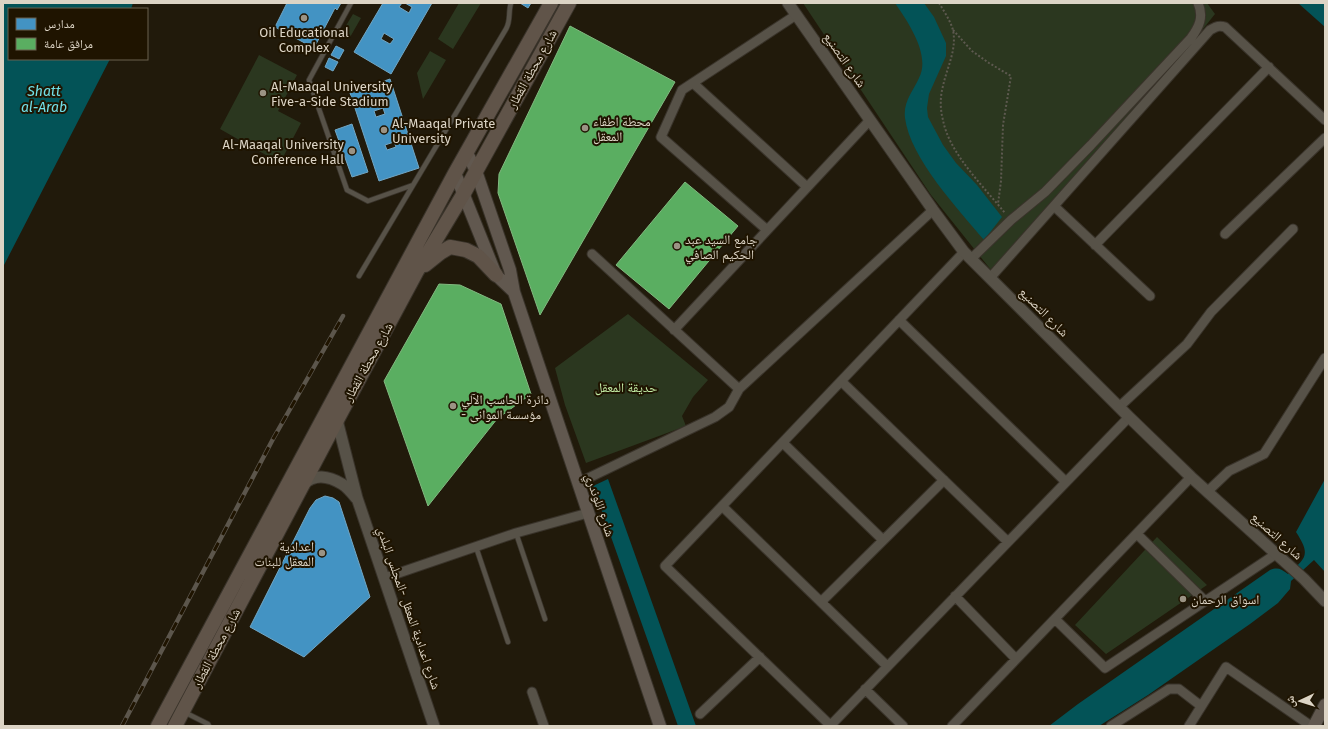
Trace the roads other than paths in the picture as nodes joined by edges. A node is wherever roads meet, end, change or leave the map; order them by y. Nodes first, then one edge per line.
1 (351, 3) edge
2 (511, 3) edge
3 (550, 3) edge
4 (569, 3) edge
5 (788, 3) edge
6 (1198, 3) edge
7 (796, 15) junction
8 (521, 55) junction
9 (534, 64) junction
10 (1269, 67) junction
11 (693, 83) junction
12 (870, 120) junction
13 (1325, 120) edge
14 (1325, 138) edge
15 (467, 153) junction
16 (476, 170) junction
17 (455, 173) junction
18 (413, 185) junction
19 (807, 187) junction
20 (464, 193) junction
21 (1054, 206) junction
22 (933, 210) junction
23 (1292, 229) dead end
24 (767, 230) junction
25 (1225, 234) dead end
26 (1095, 245) junction
27 (592, 254) dead end
28 (968, 255) junction
29 (417, 272) junction
30 (496, 275) junction
31 (359, 276) dead end
32 (990, 278) junction
33 (514, 292) junction
34 (1150, 296) dead end
35 (899, 320) junction
36 (674, 330) junction
37 (1325, 358) edge
38 (841, 381) junction
39 (738, 389) junction
40 (1119, 407) junction
41 (1129, 417) junction
42 (337, 420) junction
43 (782, 443) junction
44 (1191, 477) junction
45 (944, 480) junction
46 (1066, 482) junction
47 (578, 483) junction
48 (300, 488) junction
49 (1207, 492) junction
50 (356, 498) junction
51 (722, 506) junction
52 (588, 513) junction
53 (516, 533) junction
54 (1137, 534) junction
55 (883, 540) junction
56 (1008, 542) junction
57 (476, 547) junction
58 (1276, 554) junction
59 (384, 578) junction
60 (955, 596) junction
61 (1206, 601) junction
62 (1325, 601) edge
63 (821, 602) junction
64 (545, 619) dead end
65 (1054, 619) junction
66 (508, 642) dead end
67 (760, 657) junction
68 (1016, 659) junction
69 (887, 666) junction
70 (865, 689) junction
71 (532, 692) dead end
72 (1325, 705) edge
73 (1201, 706) junction
74 (182, 711) junction
75 (700, 714) dead end
76 (1298, 717) junction
77 (158, 726) edge
78 (175, 726) edge
79 (209, 726) edge
80 (434, 726) edge
81 (544, 726) edge
82 (660, 726) edge
83 (830, 726) edge
84 (903, 726) edge
85 (952, 726) edge
86 (1111, 726) edge
87 (1189, 726) edge
88 (1294, 726) edge
89 (1311, 726) edge
90 (1314, 726) edge

1 - 18 lane
2 - 18 lane
3 - 8 main road, شارع محطة القطار
4 - 9 main road, شارع محطة القطار
5 - 7 street, شارع التصنيع
6 - 28 street
7 - 11 street
7 - 12 street, شارع التصنيع
8 - 9 main road
8 - 15 main road, شارع محطة القطار
9 - 16 main road, شارع محطة القطار
10 - 13 street
10 - 21 street
10 - 26 street
11 - 19 street
11 - 24 street
12 - 19 street
12 - 22 street, شارع التصنيع
14 - 25 street
15 - 16 main road, شارع اللوندري
15 - 17 main road, شارع محطة القطار
16 - 20 main road, شارع محطة القطار
16 - 33 main road, شارع اللوندري
17 - 20 main road
17 - 77 main road, شارع محطة القطار
18 - 31 lane
19 - 24 street
20 - 29 main road, شارع محطة القطار
20 - 30 main road
21 - 26 street
21 - 32 street
22 - 28 street, شارع التصنيع
22 - 39 street
23 - 40 street
24 - 36 street
26 - 34 street
27 - 36 street
28 - 32 street, شارع التصنيع
28 - 35 street
29 - 30 main road
29 - 42 main road, شارع محطة القطار
30 - 33 main road
32 - 40 street, شارع التصنيع
33 - 47 main road, شارع اللوندري
35 - 38 street
35 - 46 street
36 - 39 street
37 - 49 street
38 - 43 street
38 - 45 street
39 - 47 street
40 - 41 street, شارع التصنيع
41 - 44 street, شارع التصنيع
41 - 46 street
42 - 48 main road, شارع محطة القطار
42 - 50 street, شارع اعدادية المعقل -المجلس البلدي
43 - 51 street
43 - 55 street
44 - 49 street, شارع التصنيع
44 - 54 street
45 - 55 street
45 - 56 street
46 - 56 street
47 - 52 main road, شارع اللوندري
48 - 50 street
48 - 74 main road, شارع محطة القطار
49 - 58 street, شارع التصنيع
50 - 59 street, شارع اعدادية المعقل -المجلس البلدي
51 - 63 street
51 - 67 street
52 - 53 street
52 - 82 main road, شارع اللوندري
53 - 57 street
53 - 64 lane
54 - 61 street
54 - 65 street
55 - 63 street
56 - 60 street
57 - 59 street
57 - 66 lane
58 - 61 street
58 - 62 street, شارع التصنيع
59 - 80 street, شارع اعدادية المعقل -المجلس البلدي
60 - 68 street
60 - 69 street
61 - 65 street
63 - 69 street
65 - 68 street
67 - 75 street
67 - 83 street
68 - 85 street
69 - 70 street
70 - 83 street
70 - 84 street
71 - 81 street
72 - 90 main road
73 - 76 street
73 - 86 street
73 - 87 street
74 - 78 main road, شارع محطة القطار
74 - 79 lane
76 - 88 street
76 - 89 street

